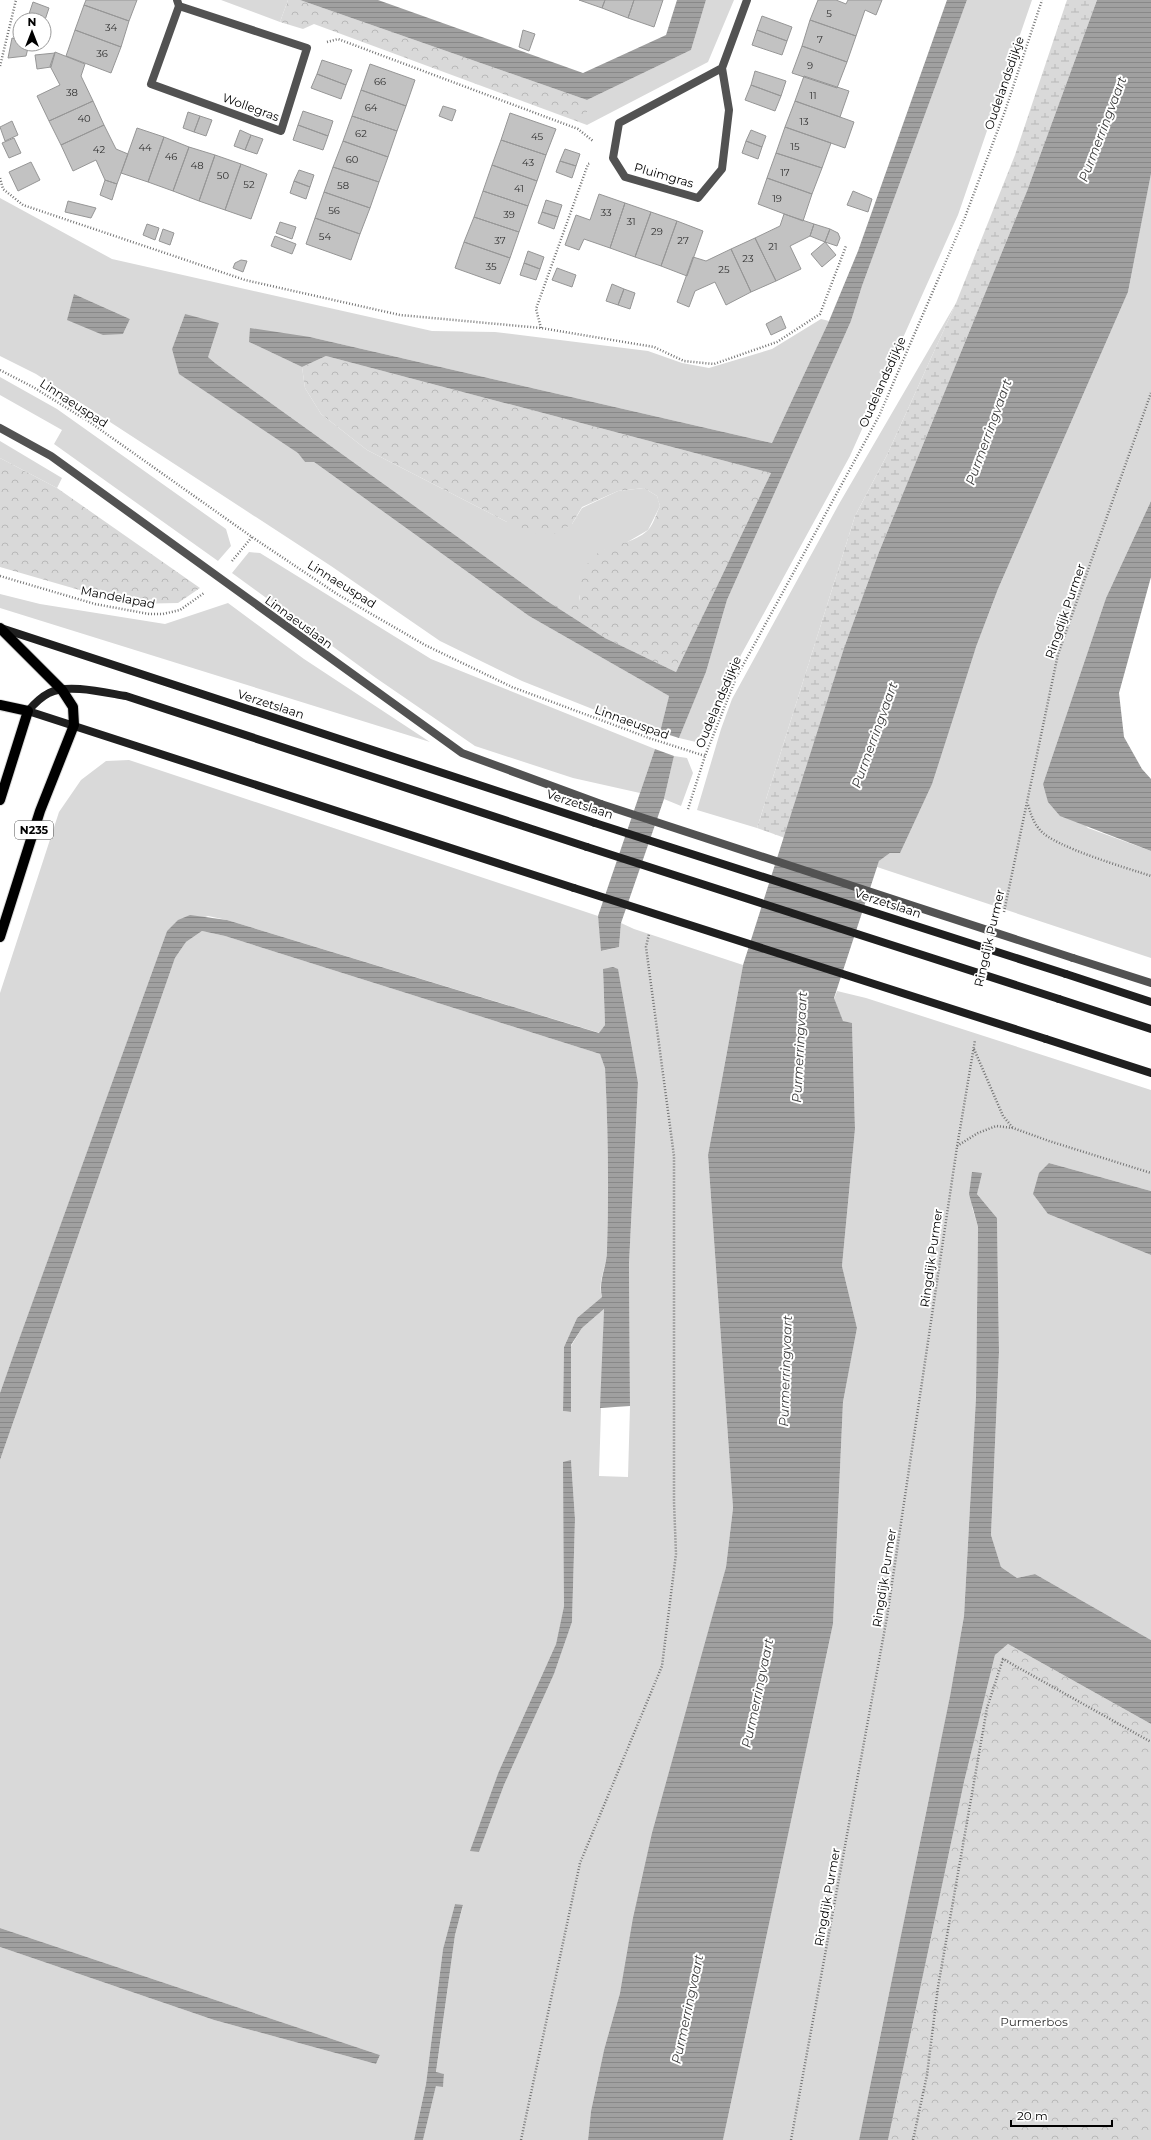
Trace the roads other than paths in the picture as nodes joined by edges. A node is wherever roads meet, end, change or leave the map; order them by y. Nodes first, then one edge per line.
1 (747, 0) edge
2 (178, 3) edge
3 (722, 68) junction
4 (0, 428) edge
5 (1, 628) edge
6 (62, 690) junction
7 (0, 705) edge
8 (28, 711) junction
9 (74, 725) junction
10 (0, 800) edge
11 (601, 804) joint
12 (0, 937) edge
13 (1151, 984) edge
14 (1151, 1002) edge
15 (1151, 1029) edge
16 (1151, 1073) edge

1 - 3 street, Pluimgras
2 - 2 street, Wollegras
3 - 3 street, Pluimgras
4 - 11 street, Linnaeuslaan
5 - 6 main road, Verzetslaan / N235
5 - 14 main road, Verzetslaan, bridge
6 - 8 main road
6 - 9 main road, Verzetslaan / N235
6 - 15 main road, bridge
7 - 8 main road
8 - 9 main road
8 - 10 main road
9 - 12 main road, Verzetslaan / N235
9 - 16 main road, bridge
11 - 13 street, Verzetslaan, bridge

